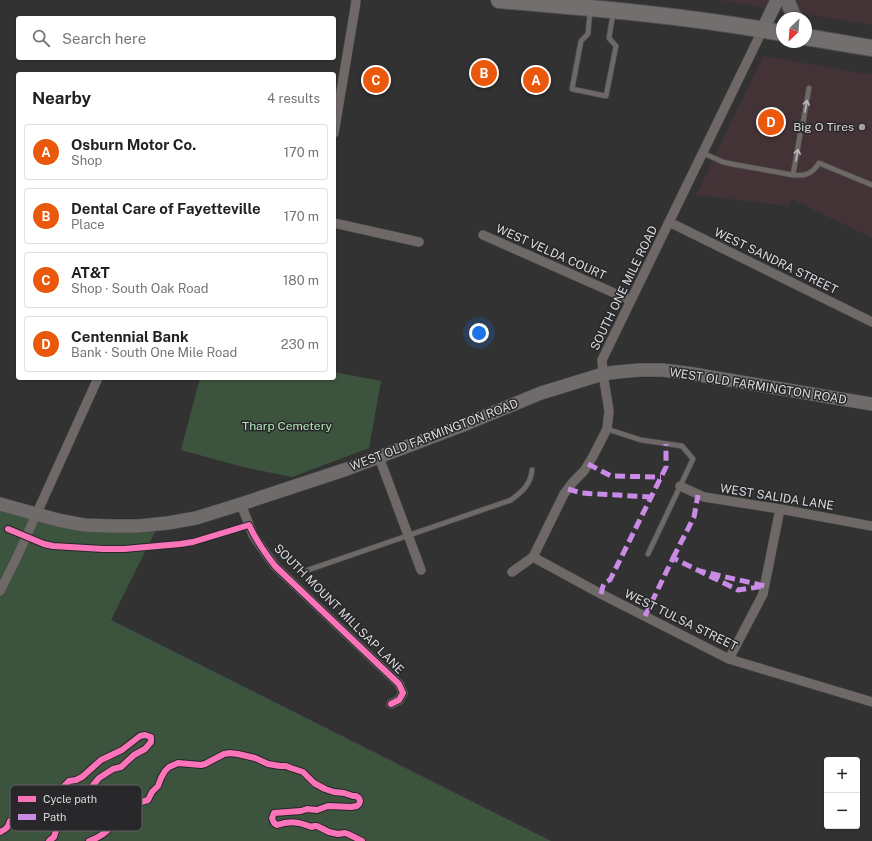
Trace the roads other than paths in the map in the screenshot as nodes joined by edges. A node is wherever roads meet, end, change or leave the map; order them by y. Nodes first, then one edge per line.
1 (356, 0) edge
2 (499, 0) edge
3 (777, 0) edge
4 (787, 0) edge
5 (591, 8) junction
6 (614, 10) junction
7 (792, 12) edge
8 (764, 29) junction
9 (776, 32) edge
10 (812, 36) edge
11 (872, 48) edge
12 (809, 88) dead end
13 (336, 121) edge
14 (803, 123) dead end
15 (800, 135) dead end
16 (703, 153) junction
17 (793, 175) junction
18 (872, 184) edge
19 (669, 222) junction
20 (336, 223) edge
21 (483, 235) dead end
22 (419, 242) dead end
23 (630, 300) junction
24 (872, 322) edge
25 (603, 374) junction
26 (97, 380) edge
27 (872, 404) edge
28 (606, 429) junction
29 (378, 457) junction
30 (532, 470) dead end
31 (680, 486) junction
32 (0, 504) edge
33 (241, 504) junction
34 (780, 509) junction
35 (36, 514) junction
36 (872, 526) edge
37 (408, 535) junction
38 (648, 554) dead end
39 (533, 557) junction
40 (308, 570) dead end
41 (421, 570) dead end
42 (512, 572) dead end
43 (0, 591) edge
44 (729, 659) junction
45 (872, 702) edge
46 (391, 704) dead end

1 - 13 street
2 - 5 highway
3 - 8 street
4 - 7 main road
5 - 6 highway
5 - 6 lane
6 - 8 highway
8 - 9 highway
8 - 16 street, SOUTH ONE MILE ROAD
10 - 11 highway
14 -> 12 lane
17 -> 15 lane
16 - 17 lane
16 - 19 street, SOUTH ONE MILE ROAD
17 - 18 lane
19 - 23 street, SOUTH ONE MILE ROAD
19 - 24 street, WEST SANDRA STREET
20 - 22 street
21 - 23 street, WEST VELDA COURT
23 - 25 street, SOUTH ONE MILE ROAD
25 - 27 street, WEST OLD FARMINGTON ROAD
25 - 28 street, SOUTH ONE MILE ROAD
25 - 29 street, WEST OLD FARMINGTON ROAD
26 - 35 street
28 - 31 lane
28 - 39 street, SOUTH ONE MILE ROAD
29 - 33 street, WEST OLD FARMINGTON ROAD
29 - 37 street
30 - 37 lane
31 - 34 street, WEST SALIDA LANE
31 - 38 lane
32 - 35 street, WEST OLD FARMINGTON ROAD
33 - 35 street, WEST OLD FARMINGTON ROAD
33 - 46 street, SOUTH MOUNT MILLSAP LANE
34 - 36 street, WEST SALIDA LANE
34 - 44 street
35 - 43 street
37 - 40 lane
37 - 41 street
39 - 42 street, SOUTH ONE MILE ROAD
39 - 44 street, WEST TULSA STREET
44 - 45 street, WEST TULSA STREET

